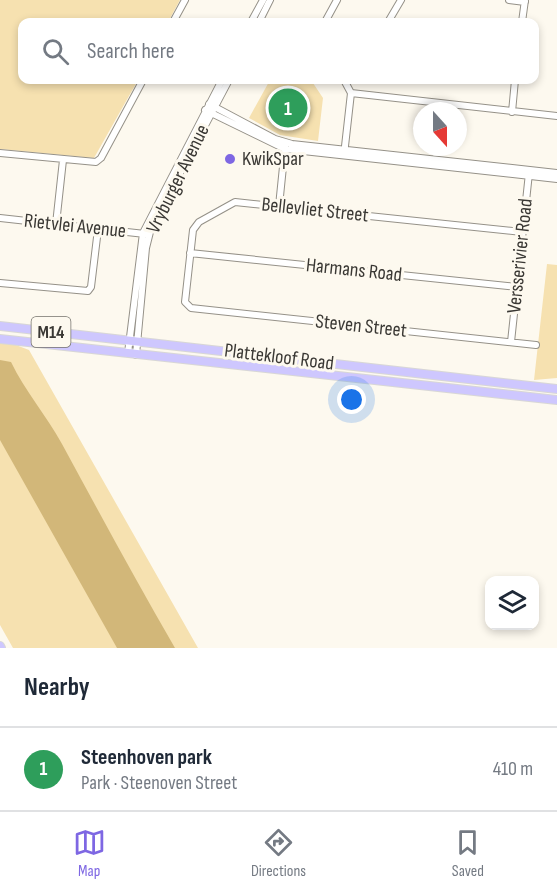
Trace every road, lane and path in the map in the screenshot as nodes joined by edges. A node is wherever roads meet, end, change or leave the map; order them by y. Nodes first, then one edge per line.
1 (185, 0) edge
2 (263, 0) edge
3 (270, 0) edge
4 (337, 0) edge
5 (401, 0) edge
6 (509, 0) edge
7 (525, 1) edge
8 (175, 18) edge
9 (253, 18) edge
10 (261, 18) edge
11 (328, 18) edge
12 (390, 18) edge
13 (523, 18) edge
14 (141, 84) edge
15 (220, 84) edge
16 (226, 84) edge
17 (346, 84) edge
18 (516, 84) edge
19 (351, 93) junction
20 (210, 108) junction
21 (512, 112) junction
22 (557, 116) edge
23 (286, 146) junction
24 (0, 153) edge
25 (344, 153) junction
26 (63, 160) junction
27 (529, 173) junction
28 (557, 173) edge
29 (557, 179) edge
30 (279, 206) junction
31 (0, 218) edge
32 (56, 224) junction
33 (98, 229) junction
34 (522, 232) junction
35 (146, 234) junction
36 (190, 253) junction
37 (0, 283) edge
38 (517, 287) junction
39 (187, 306) joint
40 (0, 326) edge
41 (0, 339) edge
42 (133, 341) junction
43 (511, 342) junction
44 (536, 345) dead end
45 (132, 354) junction
46 (557, 389) edge
47 (557, 400) edge

1 - 8 street
2 - 9 street
3 - 10 street
4 - 11 street
5 - 12 street
6 - 7 street
7 - 13 street
14 - 26 street
15 - 20 street, Vryburger Avenue
16 - 20 street, Vryburger Avenue
17 - 19 street
18 - 21 street
19 - 21 street
19 - 25 street
20 - 23 street
20 - 35 street, Vryburger Avenue
21 - 22 street
23 - 25 street
23 - 30 street
24 - 26 street
25 - 27 street
26 - 32 street
27 - 28 street
27 - 29 street
27 - 34 street, Versserivier Road
30 - 34 street, Bellevliet Street
30 - 36 street, Bellevliet Street
31 - 32 street, Rietvlei Avenue
32 - 33 street, Rietvlei Avenue
33 - 35 street, Rietvlei Avenue
33 - 37 street
34 - 38 street, Versserivier Road
35 - 42 street, Vryburger Avenue
36 - 38 street, Harmans Road
36 - 39 street, Bellevliet Street
38 - 43 street, Versserivier Road
39 - 43 street, Steven Street
40 - 42 main road, Plattekloof Road / M14
41 - 45 main road, Plattekloof Road / M14
42 - 45 street, Vryburger Avenue
42 - 46 main road, Plattekloof Road / M14
43 - 44 street, Steven Street
45 - 47 main road, Plattekloof Road / M14

